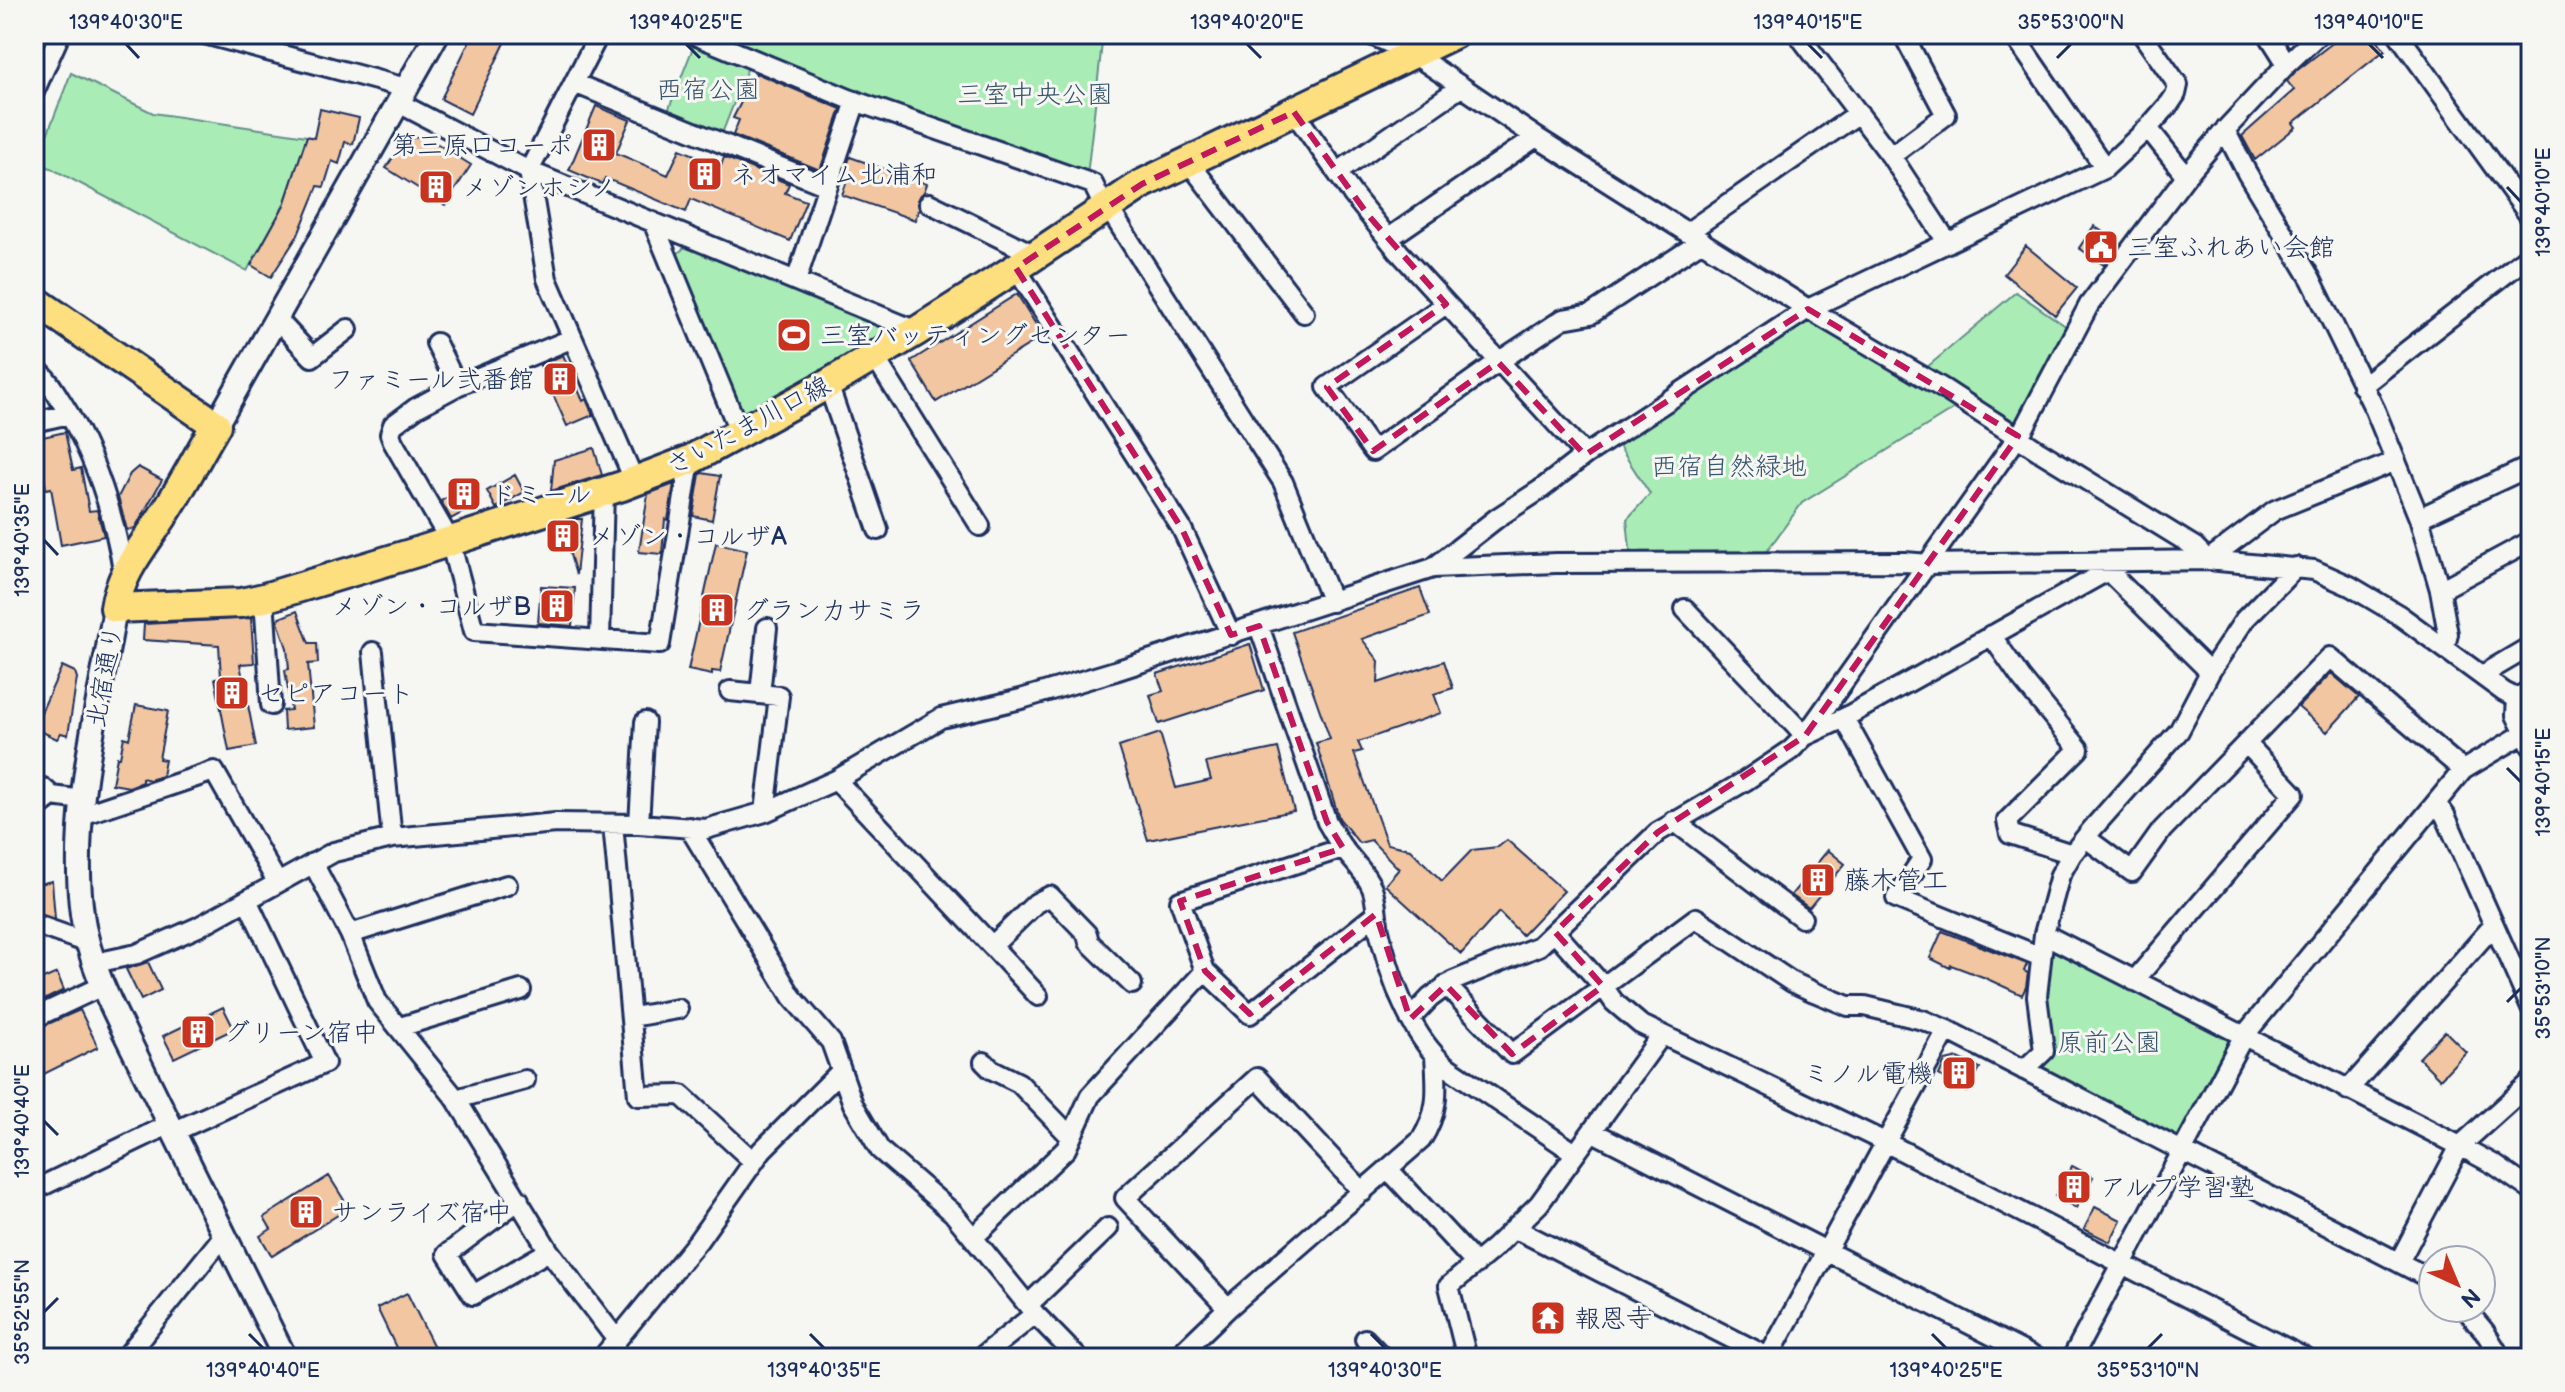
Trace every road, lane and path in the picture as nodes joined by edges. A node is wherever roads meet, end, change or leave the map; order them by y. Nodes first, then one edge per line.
1 (60, 34) edge
2 (204, 34) edge
3 (437, 34) edge
4 (599, 34) edge
5 (692, 34) edge
6 (1369, 34) edge
7 (1454, 34) edge
8 (1798, 34) edge
9 (1903, 34) edge
10 (2013, 34) edge
11 (2142, 34) edge
12 (2268, 34) edge
13 (2319, 34) edge
14 (2398, 34) edge
15 (1412, 53) junction
16 (2287, 64) junction
17 (574, 83) junction
18 (1461, 87) junction
19 (34, 92) edge
20 (402, 95) junction
21 (856, 101) junction
22 (1294, 112) junction
23 (1859, 113) junction
24 (2148, 128) junction
25 (2225, 130) junction
26 (1536, 137) junction
27 (1891, 156) junction
28 (1188, 161) junction
29 (2105, 168) junction
30 (529, 171) junction
31 (1338, 172) junction
32 (2186, 176) junction
33 (827, 186) junction
34 (929, 203) dead end
35 (1107, 208) junction
36 (2531, 218) edge
37 (653, 222) junction
38 (1695, 236) junction
39 (1389, 238) junction
40 (1948, 243) junction
41 (2531, 254) edge
42 (1026, 261) junction
43 (796, 281) junction
44 (34, 300) edge
45 (1446, 304) junction
46 (1808, 309) junction
47 (1304, 313) dead end
48 (276, 318) junction
49 (348, 329) dead end
50 (917, 331) junction
51 (571, 339) junction
52 (436, 343) dead end
53 (874, 356) junction
54 (1498, 362) junction
55 (34, 367) edge
56 (828, 384) junction
57 (457, 386) junction
58 (2362, 386) junction
59 (69, 414) junction
60 (34, 422) edge
61 (216, 425) junction
62 (740, 433) junction
63 (2018, 436) junction
64 (1585, 455) junction
65 (690, 460) junction
66 (2396, 461) junction
67 (2531, 466) edge
68 (635, 482) junction
69 (604, 491) junction
70 (2419, 518) junction
71 (980, 526) dead end
72 (878, 530) dead end
73 (450, 541) junction
74 (2531, 541) edge
75 (2208, 560) junction
76 (1929, 564) junction
77 (2115, 566) junction
78 (2296, 567) junction
79 (1433, 568) junction
80 (124, 576) junction
81 (2440, 590) junction
82 (264, 598) junction
83 (1332, 602) junction
84 (115, 608) junction
85 (1685, 609) dead end
86 (1259, 626) junction
87 (767, 628) dead end
88 (1231, 635) junction
89 (1991, 635) junction
90 (600, 639) junction
91 (2445, 646) junction
92 (2531, 646) edge
93 (373, 652) dead end
94 (2210, 672) junction
95 (2485, 677) junction
96 (730, 691) dead end
97 (760, 694) junction
98 (2526, 698) edge
99 (271, 705) dead end
100 (1844, 718) junction
101 (645, 722) dead end
102 (1805, 736) junction
103 (2528, 740) edge
104 (2246, 743) junction
105 (2463, 770) junction
106 (836, 780) junction
107 (34, 784) edge
108 (52, 796) junction
109 (2436, 804) junction
110 (82, 808) junction
111 (34, 810) edge
112 (765, 812) junction
113 (1674, 821) junction
114 (613, 824) junction
115 (639, 824) junction
116 (689, 827) junction
117 (392, 838) junction
118 (2086, 838) junction
119 (1343, 848) junction
120 (2072, 854) junction
121 (313, 863) junction
122 (277, 882) junction
123 (507, 885) dead end
124 (247, 900) junction
125 (1376, 914) junction
126 (1802, 918) dead end
127 (34, 924) edge
128 (2493, 926) junction
129 (1555, 932) junction
130 (350, 934) junction
131 (2044, 934) junction
132 (992, 946) junction
133 (91, 953) junction
134 (2041, 957) junction
135 (1205, 971) junction
136 (2134, 981) junction
137 (1132, 984) dead end
138 (104, 985) junction
139 (1446, 985) junction
140 (1603, 986) junction
141 (521, 990) dead end
142 (1038, 996) dead end
143 (2531, 1008) edge
144 (678, 1009) dead end
145 (632, 1017) junction
146 (34, 1018) edge
147 (1410, 1019) junction
148 (400, 1027) junction
149 (1947, 1030) junction
150 (1661, 1036) junction
151 (2243, 1037) junction
152 (1435, 1056) junction
153 (984, 1062) dead end
154 (2024, 1070) junction
155 (841, 1071) junction
156 (525, 1080) dead end
157 (2531, 1082) edge
158 (2348, 1090) junction
159 (456, 1099) junction
160 (172, 1128) junction
161 (1593, 1132) junction
162 (1070, 1136) junction
163 (1885, 1142) junction
164 (2460, 1146) junction
165 (2183, 1151) junction
166 (1575, 1153) junction
167 (754, 1162) junction
168 (1389, 1170) junction
169 (34, 1190) edge
170 (2531, 1190) edge
171 (1363, 1192) junction
172 (519, 1200) junction
173 (1108, 1228) dead end
174 (1516, 1229) junction
175 (225, 1234) junction
176 (974, 1237) junction
177 (1826, 1250) junction
178 (549, 1251) junction
179 (2399, 1262) junction
180 (1476, 1264) junction
181 (2122, 1264) junction
182 (2417, 1272) edge
183 (1228, 1308) junction
184 (1032, 1309) junction
185 (2478, 1324) edge
186 (1365, 1339) dead end
187 (617, 1340) junction
188 (1184, 1356) edge
189 (125, 1358) edge
190 (285, 1358) edge
191 (602, 1358) edge
192 (980, 1358) edge
193 (1078, 1358) edge
194 (1383, 1358) edge
195 (1467, 1358) edge
196 (1769, 1358) edge
197 (2036, 1358) edge
198 (2072, 1358) edge
199 (2305, 1358) edge
200 (2501, 1358) edge

1 - 19 street
2 - 20 street
3 - 20 street, 北宿通り
4 - 17 street
5 - 21 street
6 - 15 street
7 - 15 main road, さいたま川口線
8 - 23 street
9 - 27 street
10 - 29 street
11 - 24 street
12 - 16 street
13 - 16 street
14 - 36 street
15 - 18 street
15 - 22 main road, さいたま川口線
16 - 25 street
17 - 30 street
17 - 33 street
18 - 26 street
18 - 31 street
20 - 30 street
20 - 48 street, 北宿通り
21 - 33 street
21 - 35 street
22 - 28 main road, さいたま川口線
22 - 31 street
23 - 27 street
23 - 38 street
24 - 29 street
24 - 32 street
25 - 32 street
25 - 58 street
26 - 38 street
26 - 39 street
27 - 40 street
28 - 35 main road, さいたま川口線
28 - 47 street
29 - 40 street
30 - 37 street
30 - 51 street
31 - 39 street
32 - 63 street
33 - 43 street
34 - 42 street
35 - 42 main road, さいたま川口線
35 - 83 street
37 - 43 street
37 - 62 street
38 - 46 street
38 - 54 street
39 - 45 street
40 - 46 street
41 - 58 street
42 - 50 main road, さいたま川口線
42 - 88 street
43 - 50 street
44 - 61 main road
45 - 54 street
45 - 54 street
46 - 63 street
46 - 64 street
48 - 49 street
48 - 61 street, 北宿通り
50 - 53 main road, さいたま川口線
51 - 57 street
51 - 68 street
52 - 57 street
53 - 56 main road, さいたま川口線
53 - 71 street
54 - 64 street
55 - 59 street
56 - 62 main road, さいたま川口線
56 - 72 street
57 - 73 street
58 - 66 street
59 - 60 street
59 - 80 street
61 - 80 main road, 北宿通り
62 - 65 main road, さいたま川口線
63 - 75 street
63 - 76 street
64 - 79 street
65 - 68 main road, さいたま川口線
65 - 90 street
66 - 70 street
66 - 75 street
67 - 70 street
68 - 69 main road, さいたま川口線
69 - 73 main road, さいたま川口線
69 - 90 street
70 - 81 street
73 - 82 main road, さいたま川口線
73 - 90 street
74 - 81 street
75 - 77 street
75 - 78 street
76 - 77 street
76 - 79 street
76 - 102 street
77 - 89 street
77 - 94 street
78 - 91 street
78 - 94 street
79 - 83 street
80 - 84 main road, 北宿通り
81 - 91 street
82 - 84 main road, さいたま川口線
82 - 99 street
83 - 86 street
84 - 110 street, 北宿通り
85 - 102 street
86 - 88 street
86 - 119 street
87 - 97 street
88 - 106 street
89 - 100 street
89 - 120 street
91 - 95 street
92 - 95 street
93 - 117 street
94 - 118 street
95 - 98 street
96 - 97 street
97 - 112 street
98 - 103 street
100 - 102 street
100 - 134 street
101 - 115 street
102 - 113 street
103 - 105 street
104 - 105 street
104 - 118 street
104 - 136 street
105 - 109 street
106 - 112 street
106 - 132 street
107 - 108 street
108 - 110 street
108 - 111 street
109 - 128 street
109 - 151 street
110 - 122 street
110 - 133 street, 北宿通り
112 - 116 street
113 - 126 street
113 - 129 street
114 - 115 street
114 - 117 street
114 - 145 street
115 - 116 street
116 - 155 street
117 - 121 street
118 - 120 street
119 - 125 street
119 - 135 street
120 - 131 street
121 - 122 street
121 - 130 street
122 - 124 street
123 - 130 street
124 - 133 street
124 - 160 street
125 - 135 street
125 - 147 street
127 - 133 street
128 - 143 street
128 - 158 street
129 - 139 street
129 - 140 street
130 - 148 street
131 - 134 street
131 - 136 street
132 - 137 street
132 - 142 street
133 - 138 street, 北宿通り
134 - 154 street
135 - 162 street
136 - 151 street
138 - 146 street
138 - 160 street, 北宿通り
139 - 140 street
139 - 147 street
140 - 149 street
140 - 150 street
141 - 148 street
144 - 145 street
145 - 167 street
147 - 152 street
148 - 159 street
149 - 154 street
149 - 163 street
150 - 161 street
150 - 163 street
151 - 158 street
151 - 165 street
152 - 166 street
152 - 168 street
153 - 162 street
154 - 165 street
155 - 167 street
155 - 176 street
156 - 159 street
157 - 164 street
158 - 164 street
159 - 172 street
160 - 169 street
160 - 175 street, 北宿通り
161 - 166 street
161 - 177 street
162 - 176 street
163 - 177 street
163 - 181 street
164 - 170 street
164 - 179 street
165 - 179 street
165 - 181 street
166 - 174 street
167 - 187 street
168 - 171 street
168 - 180 street
171 - 183 street
171 - 183 street
172 - 178 street
172 - 178 street
173 - 184 street
174 - 180 street
174 - 196 street
175 - 189 street
175 - 190 street, 北宿通り
176 - 184 street
177 - 196 street
177 - 197 street
178 - 187 street
179 - 182 street
180 - 195 street
181 - 198 street
181 - 199 street
183 - 188 street
184 - 192 street
184 - 193 street
185 - 200 street
186 - 194 street
187 - 191 street

